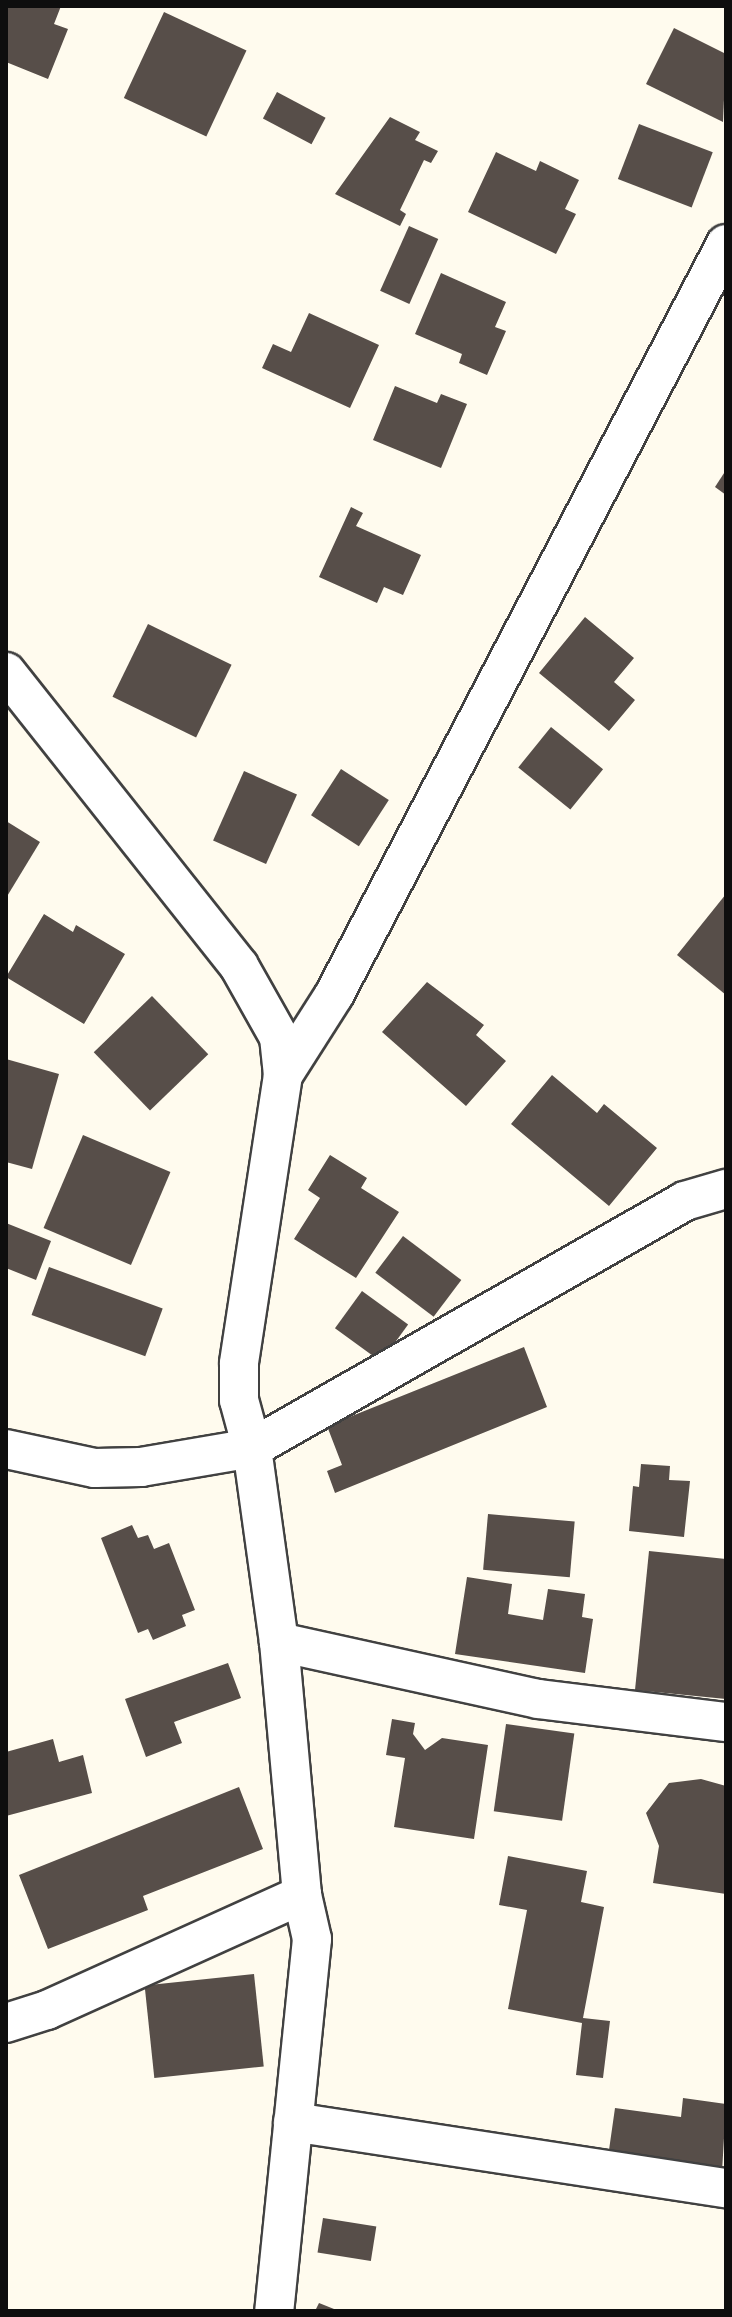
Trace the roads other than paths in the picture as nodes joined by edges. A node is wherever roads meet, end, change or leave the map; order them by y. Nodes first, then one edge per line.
1 (726, 244) edge
2 (6, 672) edge
3 (283, 1075) junction
4 (726, 1189) edge
5 (252, 1448) junction
6 (6, 1449) edge
7 (279, 1642) junction
8 (726, 1722) edge
9 (302, 1895) junction
10 (6, 2023) edge
11 (293, 2122) junction
12 (726, 2188) edge
13 (274, 2311) edge

1 - 3 street
2 - 3 street
3 - 5 street
4 - 5 street
5 - 6 street
5 - 7 street
7 - 8 street
7 - 9 street
9 - 10 street
9 - 11 street
11 - 12 street
11 - 13 street

